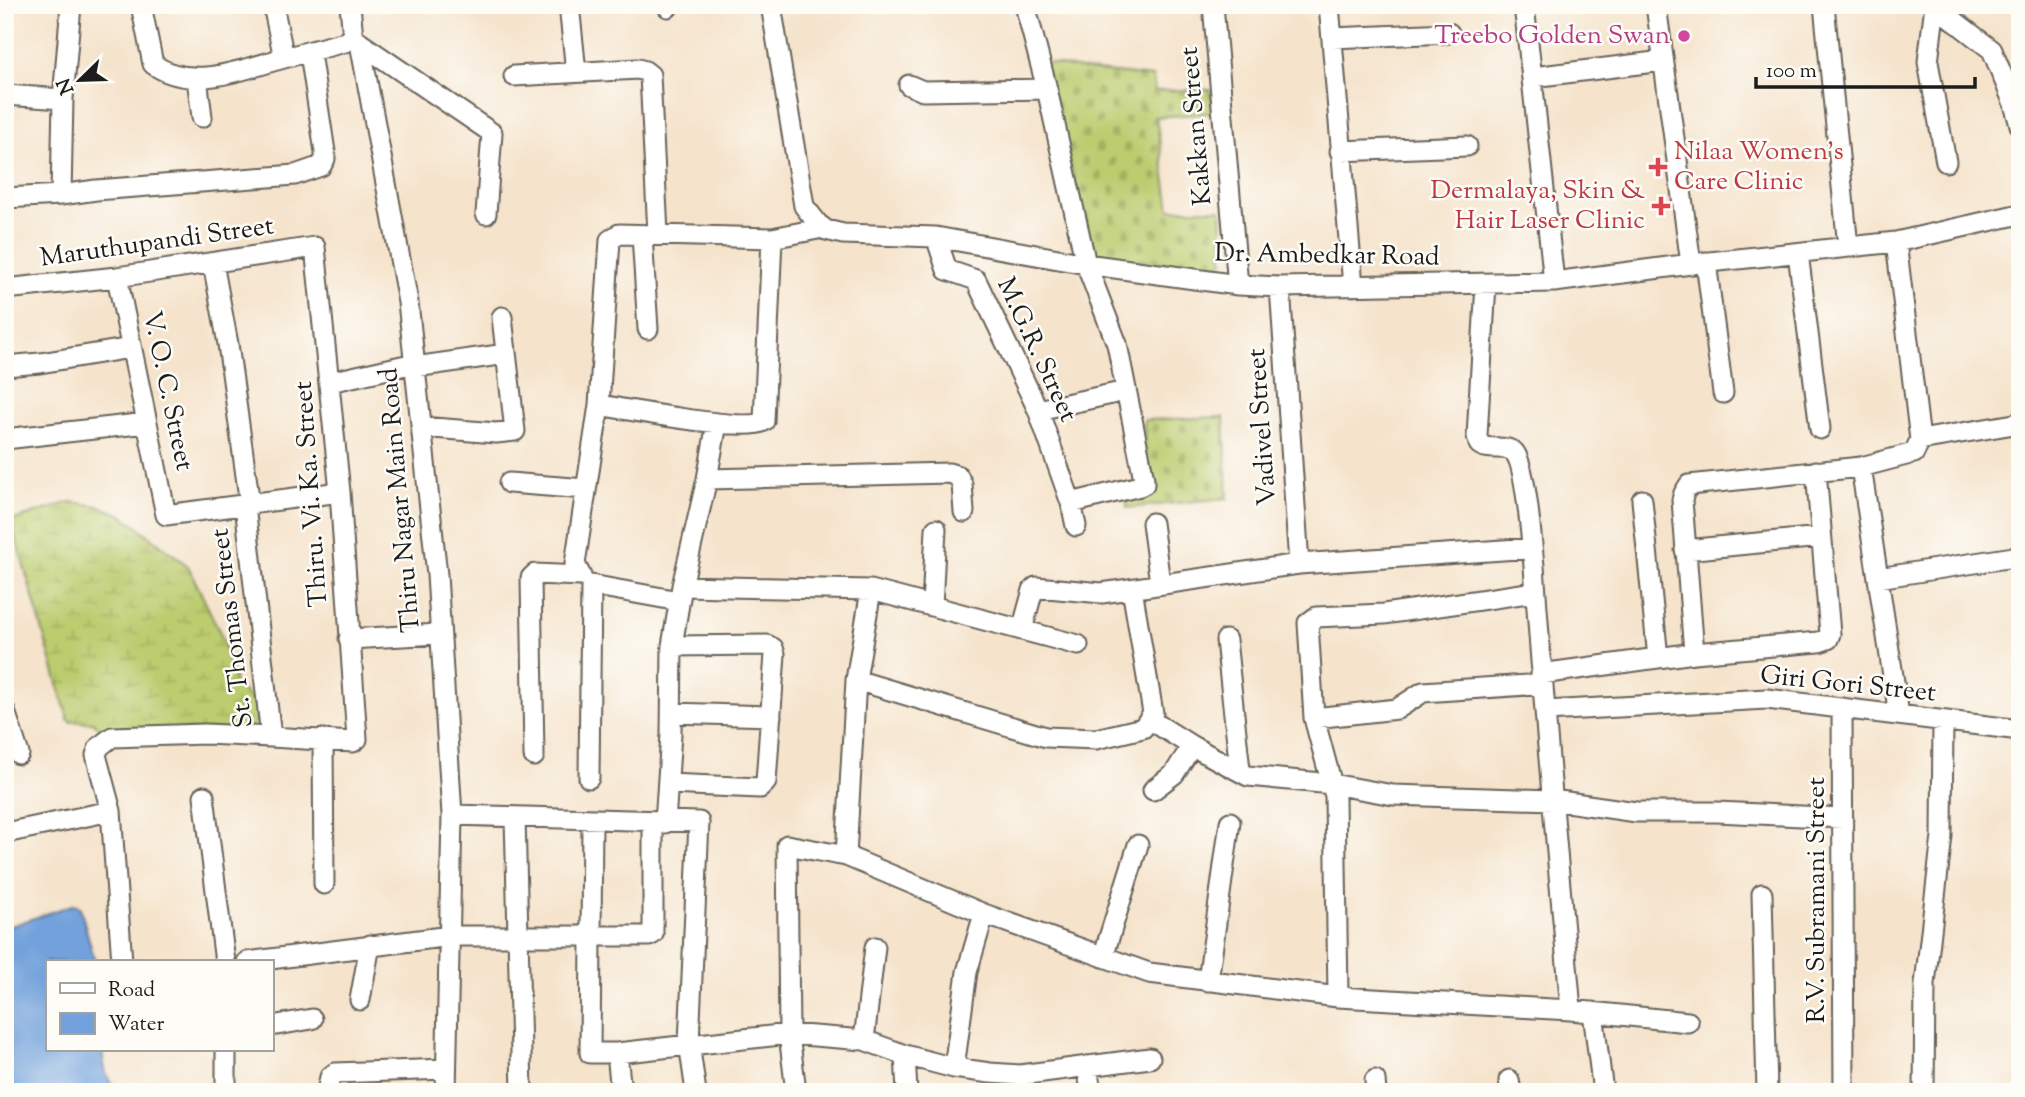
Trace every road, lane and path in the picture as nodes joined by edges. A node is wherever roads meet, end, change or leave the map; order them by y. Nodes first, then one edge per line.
1 (71, 5) edge
2 (141, 5) edge
3 (273, 5) edge
4 (350, 5) edge
5 (569, 5) edge
6 (771, 5) edge
7 (1025, 5) edge
8 (1213, 5) edge
9 (1329, 5) edge
10 (1524, 5) edge
11 (1656, 5) edge
12 (1824, 5) edge
13 (1935, 5) edge
14 (1450, 33) dead end
15 (1332, 38) junction
16 (356, 40) junction
17 (310, 52) junction
18 (284, 58) junction
19 (1662, 61) junction
20 (576, 72) junction
21 (514, 76) dead end
22 (197, 78) junction
23 (1533, 78) junction
24 (909, 85) dead end
25 (1047, 89) junction
26 (5, 95) edge
27 (63, 99) junction
28 (2017, 103) edge
29 (202, 117) dead end
30 (2020, 125) edge
31 (1467, 146) dead end
32 (1340, 150) junction
33 (1946, 162) dead end
34 (61, 195) junction
35 (5, 198) edge
36 (486, 214) dead end
37 (2020, 214) edge
38 (823, 228) junction
39 (650, 234) junction
40 (936, 237) junction
41 (772, 238) junction
42 (1896, 242) junction
43 (315, 247) joint
44 (1848, 247) junction
45 (1798, 253) junction
46 (213, 263) junction
47 (1699, 263) junction
48 (1086, 264) junction
49 (117, 277) junction
50 (1554, 282) junction
51 (1486, 284) junction
52 (1238, 285) junction
53 (1353, 286) junction
54 (1280, 287) junction
55 (5, 289) edge
56 (502, 317) dead end
57 (648, 329) dead end
58 (131, 348) junction
59 (506, 354) junction
60 (415, 365) junction
61 (5, 366) edge
62 (330, 382) junction
63 (1126, 391) junction
64 (1723, 393) dead end
65 (599, 405) junction
66 (1038, 410) junction
67 (146, 423) junction
68 (717, 423) junction
69 (2020, 424) edge
70 (421, 427) junction
71 (1820, 429) dead end
72 (5, 439) edge
73 (1920, 440) junction
74 (1861, 467) junction
75 (1816, 471) junction
76 (707, 479) junction
77 (509, 483) dead end
78 (586, 489) junction
79 (340, 492) junction
80 (1642, 500) dead end
81 (1071, 503) junction
82 (247, 505) junction
83 (964, 512) dead end
84 (1152, 523) dead end
85 (1076, 526) dead end
86 (936, 529) dead end
87 (1821, 537) junction
88 (1532, 548) junction
89 (1685, 550) junction
90 (2020, 556) edge
91 (1299, 564) junction
92 (1878, 578) junction
93 (1160, 583) junction
94 (1132, 589) junction
95 (871, 590) junction
96 (1535, 592) junction
97 (681, 593) junction
98 (932, 606) junction
99 (1022, 630) junction
100 (439, 634) junction
101 (349, 639) junction
102 (1226, 640) dead end
103 (1078, 645) dead end
104 (672, 646) junction
105 (1694, 653) junction
106 (1658, 658) junction
107 (1542, 679) junction
108 (856, 680) junction
109 (1842, 708) junction
110 (5, 711) edge
111 (1545, 711) junction
112 (671, 713) junction
113 (771, 716) junction
114 (1899, 716) junction
115 (1314, 718) junction
116 (1149, 719) junction
117 (1942, 721) junction
118 (2020, 730) edge
119 (271, 737) junction
120 (357, 739) joint
121 (323, 740) junction
122 (1192, 746) junction
123 (19, 754) dead end
124 (534, 756) dead end
125 (1240, 770) junction
126 (589, 778) dead end
127 (668, 784) junction
128 (1332, 784) junction
129 (1153, 790) dead end
130 (204, 796) dead end
131 (1553, 800) junction
132 (111, 811) junction
133 (452, 816) junction
134 (515, 817) junction
135 (1843, 818) junction
136 (592, 820) junction
137 (659, 822) junction
138 (1230, 822) dead end
139 (5, 833) edge
140 (1138, 845) dead end
141 (846, 856) junction
142 (324, 884) dead end
143 (1762, 894) dead end
144 (984, 914) junction
145 (593, 934) junction
146 (450, 936) junction
147 (517, 936) junction
148 (370, 945) junction
149 (875, 947) dead end
150 (1103, 957) junction
151 (122, 960) edge
152 (226, 960) edge
153 (261, 960) edge
154 (1208, 981) junction
155 (1338, 997) junction
156 (360, 1000) dead end
157 (1571, 1010) junction
158 (1593, 1012) junction
159 (313, 1019) dead end
160 (1688, 1022) dead end
161 (273, 1026) edge
162 (789, 1034) junction
163 (864, 1040) junction
164 (689, 1043) junction
165 (226, 1052) edge
166 (617, 1052) junction
167 (905, 1055) junction
168 (1150, 1058) dead end
169 (1087, 1066) junction
170 (446, 1069) junction
171 (954, 1069) junction
172 (991, 1083) edge
173 (226, 1092) edge
174 (327, 1092) edge
175 (446, 1092) edge
176 (522, 1092) edge
177 (621, 1092) edge
178 (696, 1092) edge
179 (796, 1092) edge
180 (907, 1092) edge
181 (1091, 1092) edge
182 (1604, 1092) edge
183 (1767, 1092) edge
184 (1844, 1092) edge
185 (1924, 1092) edge

1 - 27 street
2 - 22 street
3 - 18 street
4 - 16 street, Thiru Nagar Main Road
5 - 20 street
6 - 38 street
7 - 25 street
8 - 52 street, Kakkan Street
9 - 15 street
10 - 23 street
11 - 19 street
12 - 44 street
13 - 28 street
13 - 33 street
14 - 15 street
15 - 32 street
16 - 17 street
16 - 36 street
16 - 60 street, Thiru Nagar Main Road
17 - 18 street
17 - 34 street
18 - 22 street
19 - 23 street
19 - 47 street
20 - 21 street
20 - 39 street
22 - 29 street
23 - 50 street
24 - 25 street
25 - 48 street
26 - 27 street
27 - 34 street
28 - 30 street
31 - 32 street
32 - 53 street
34 - 35 street
37 - 42 street, Dr. Ambedkar Road
38 - 40 street, Dr. Ambedkar Road
38 - 41 street
39 - 41 street
39 - 57 street
39 - 65 street
40 - 48 street, Dr. Ambedkar Road
40 - 66 street, M.G.R. Street
41 - 68 street
42 - 44 street, Dr. Ambedkar Road
42 - 73 street
43 - 46 street, Maruthupandi Street
43 - 62 street, Thiru. Vi. Ka. Street
44 - 45 street, Dr. Ambedkar Road
45 - 47 street, Dr. Ambedkar Road
45 - 71 street
46 - 49 street, Maruthupandi Street
46 - 82 street, St. Thomas Street
47 - 50 street, Dr. Ambedkar Road
47 - 64 street
48 - 52 street, Dr. Ambedkar Road
48 - 63 street
49 - 55 street, Maruthupandi Street
49 - 58 street, V. O. C. Street
50 - 51 street, Dr. Ambedkar Road
51 - 53 street, Dr. Ambedkar Road
51 - 88 street
52 - 54 street, Dr. Ambedkar Road
53 - 54 street, Dr. Ambedkar Road
54 - 91 street, Vadivel Street
56 - 59 street
58 - 61 street
58 - 67 street, V. O. C. Street
59 - 60 street
59 - 70 street
60 - 62 street
60 - 70 street, Thiru Nagar Main Road
62 - 79 street, Thiru. Vi. Ka. Street
63 - 66 street
63 - 81 street
65 - 68 street
65 - 78 street
66 - 81 street, M.G.R. Street
67 - 72 street
67 - 82 street, V. O. C. Street
68 - 76 street
69 - 73 street
70 - 100 street, Thiru Nagar Main Road
73 - 74 street
74 - 75 street
74 - 92 street
75 - 87 street
75 - 89 street
76 - 83 street
76 - 97 street
77 - 78 street
78 - 124 street
79 - 82 street
79 - 101 street, Thiru. Vi. Ka. Street
80 - 106 street
81 - 85 street, M.G.R. Street
82 - 119 street, St. Thomas Street
84 - 93 street
86 - 98 street
87 - 89 street
87 - 105 street
88 - 91 street
88 - 96 street
89 - 105 street
90 - 92 street
91 - 93 street
92 - 114 street
93 - 94 street
94 - 99 street
94 - 116 street
95 - 97 street
95 - 98 street
95 - 108 street
96 - 107 street
96 - 115 street
97 - 104 street
97 - 126 street
98 - 99 street
99 - 103 street
100 - 101 street
100 - 133 street, Thiru Nagar Main Road
101 - 120 street, Thiru. Vi. Ka. Street
102 - 125 street
104 - 112 street
104 - 113 street
105 - 106 street
106 - 107 street
107 - 111 street
107 - 115 street
108 - 116 street
108 - 141 street
109 - 111 street, Giri Gori Street
109 - 114 street, Giri Gori Street
109 - 135 street, R.V. Subramani Street
110 - 123 street
111 - 131 street
112 - 113 street
112 - 127 street
113 - 127 street
114 - 117 street, Giri Gori Street
115 - 128 street
116 - 122 street
117 - 118 street, Giri Gori Street
117 - 185 street
119 - 121 street, St. Thomas Street
119 - 132 street
120 - 121 street, St. Thomas Street
121 - 142 street
122 - 125 street
122 - 129 street
125 - 128 street
127 - 137 street
128 - 131 street
128 - 155 street
130 - 152 street
131 - 135 street
131 - 157 street
132 - 139 street
132 - 151 street
133 - 134 street
133 - 146 street, Thiru Nagar Main Road
134 - 136 street
134 - 147 street
135 - 184 street, R.V. Subramani Street
136 - 137 street
136 - 145 street
137 - 145 street
137 - 164 street
138 - 154 street
140 - 150 street
141 - 144 street
141 - 162 street
143 - 183 street
144 - 150 street
144 - 171 street
145 - 147 street
145 - 166 street
146 - 147 street
146 - 148 street
146 - 170 street, Thiru Nagar Main Road
147 - 176 street
148 - 153 street
148 - 156 street
149 - 163 street
150 - 154 street
154 - 155 street
155 - 157 street
157 - 158 street
158 - 160 street
158 - 182 street
159 - 161 street
162 - 163 street
162 - 164 street
162 - 179 street
163 - 167 street
164 - 166 street
164 - 178 street
165 - 173 street
166 - 177 street
167 - 171 street
167 - 180 street
168 - 169 street
169 - 172 street
169 - 181 street
170 - 174 street
170 - 175 street, Thiru Nagar Main Road
171 - 172 street

